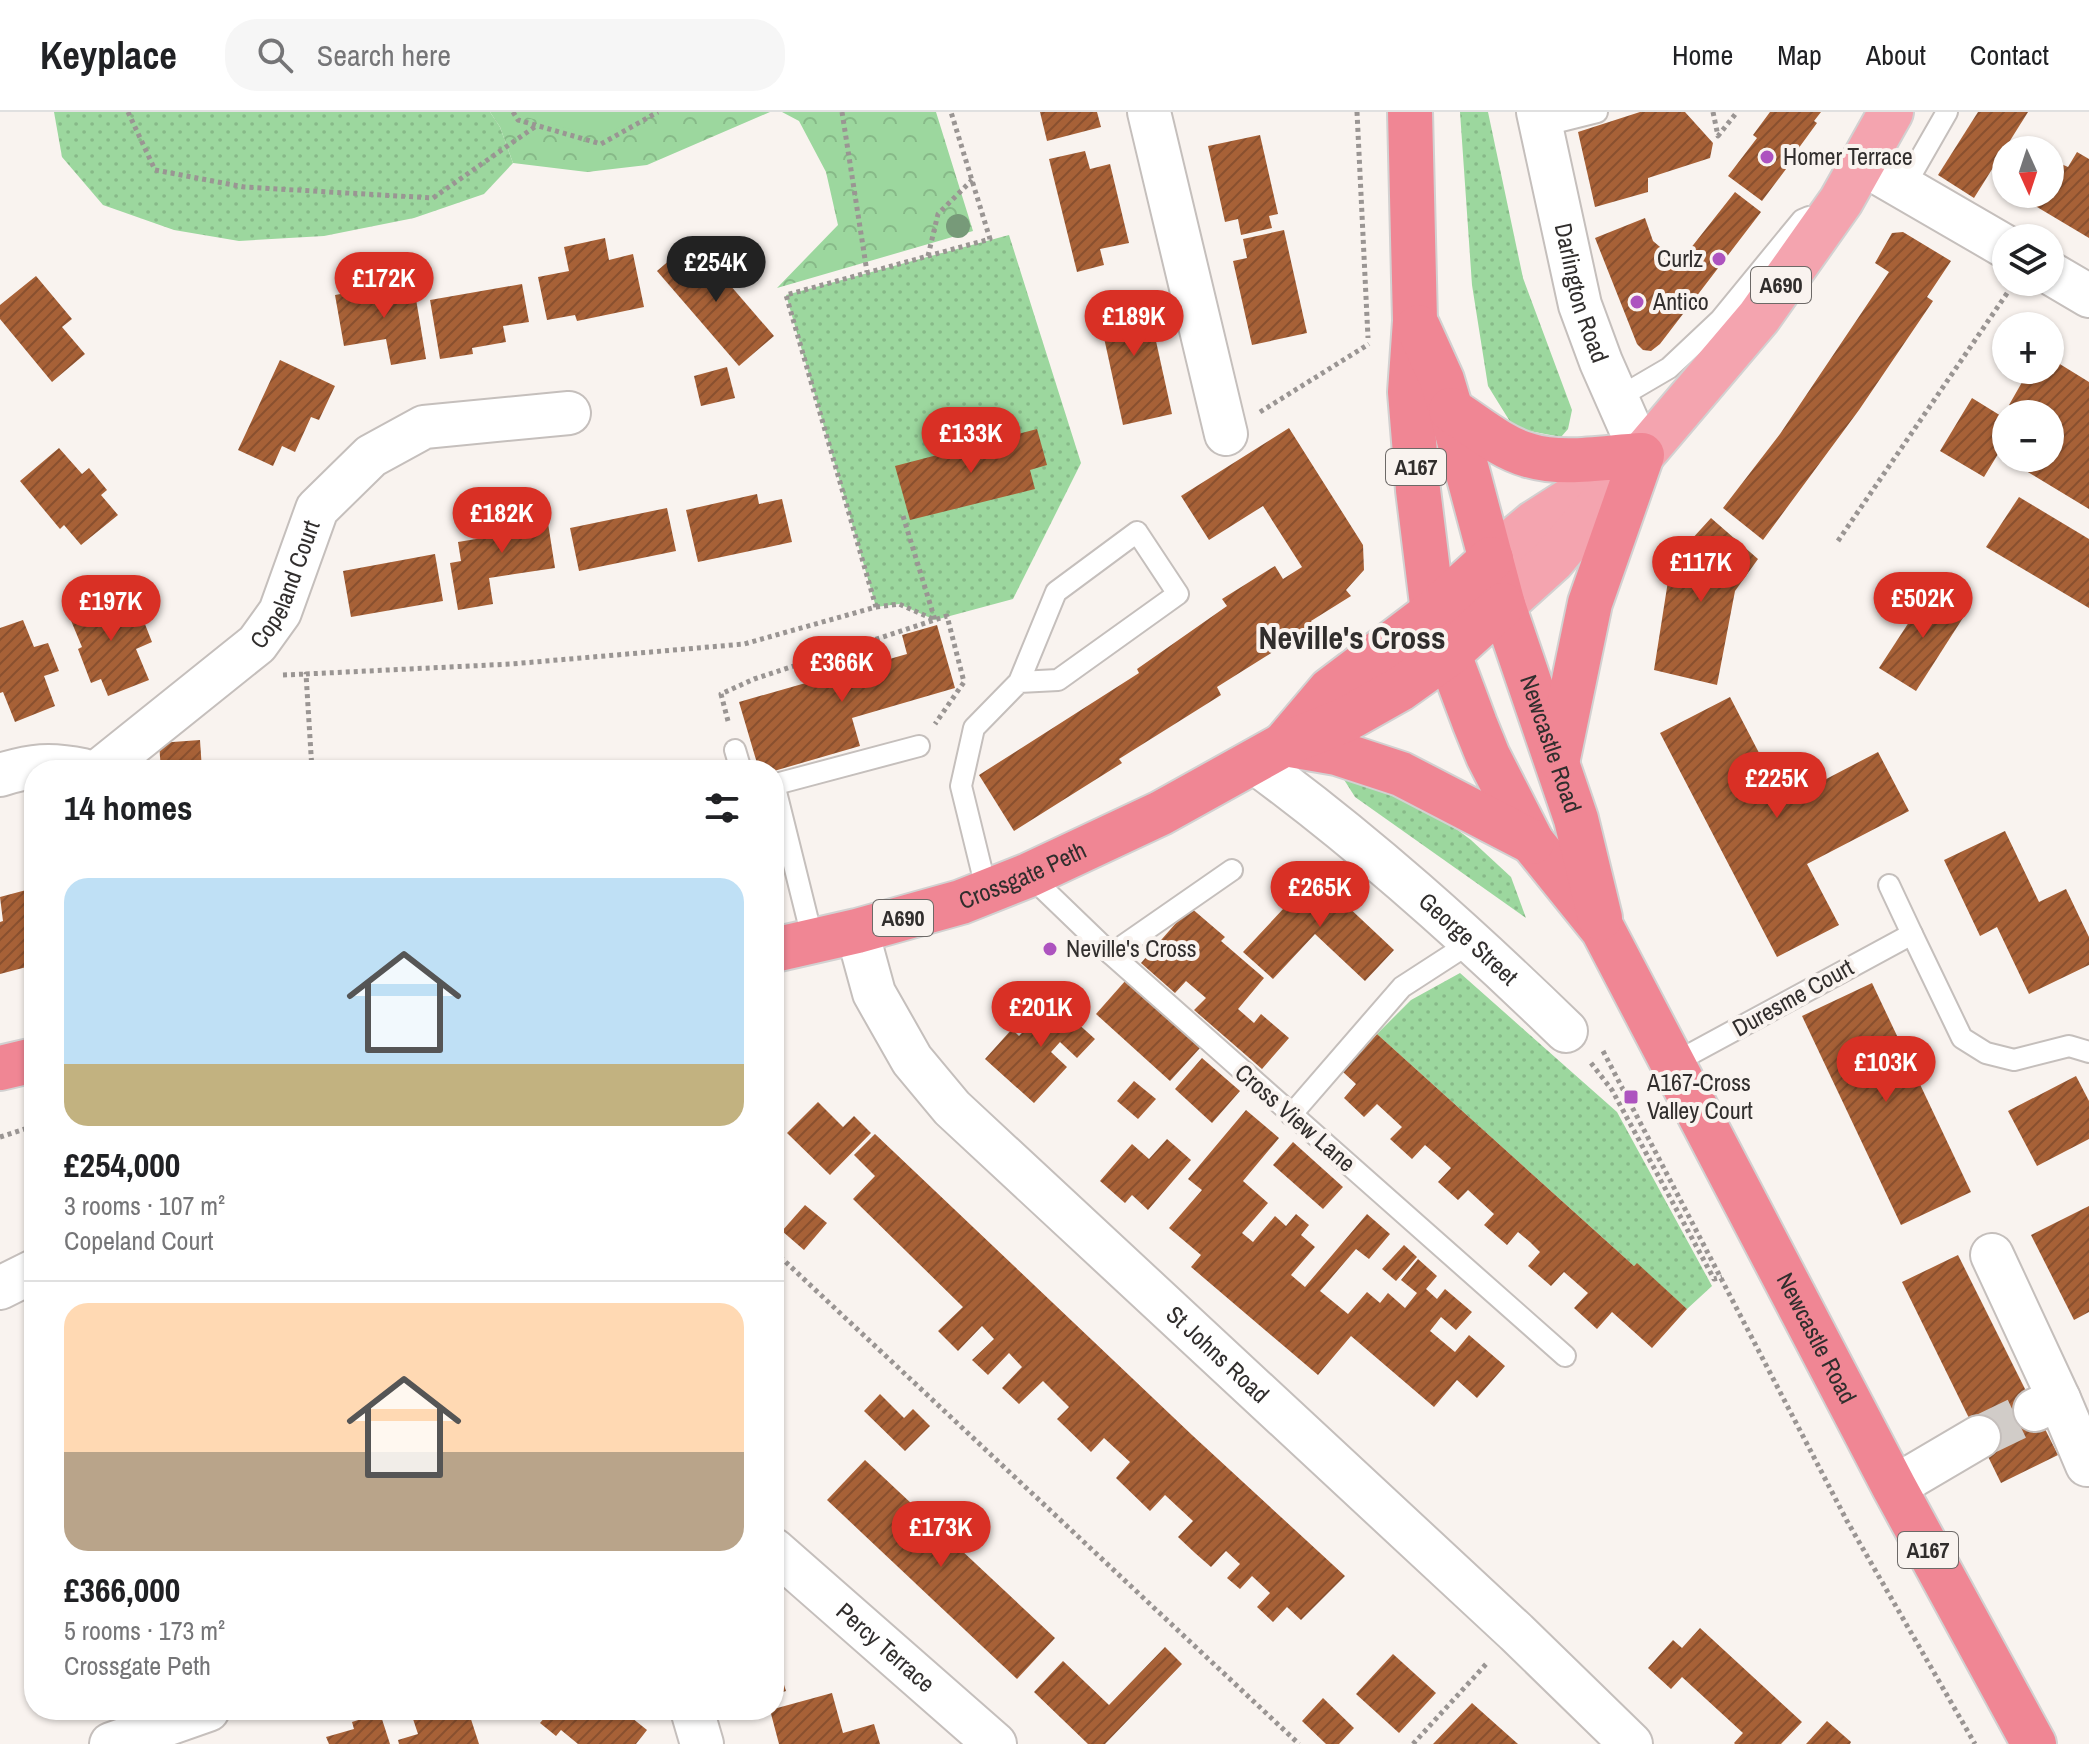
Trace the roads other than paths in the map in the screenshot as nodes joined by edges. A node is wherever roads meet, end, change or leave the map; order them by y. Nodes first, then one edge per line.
1 (1149, 112) edge
2 (1410, 112) edge
3 (1597, 112) edge
4 (1891, 112) edge
5 (1947, 112) edge
6 (1529, 117) edge
7 (1863, 164) junction
8 (1904, 187) junction
9 (1841, 201) junction
10 (1992, 239) edge
11 (2064, 281) edge
12 (2089, 296) edge
13 (1415, 321) junction
14 (1616, 399) junction
15 (1451, 410) junction
16 (569, 413) dead end
17 (1226, 434) road end
18 (1642, 455) junction
19 (1491, 559) junction
20 (1503, 605) junction
21 (1433, 612) junction
22 (1449, 654) junction
23 (1019, 682) junction
24 (919, 746) dead end
25 (735, 750) road end
26 (1269, 753) junction
27 (112, 760) edge
28 (738, 760) edge
29 (1558, 760) junction
30 (24, 768) edge
31 (0, 775) edge
32 (784, 782) edge
33 (1532, 842) junction
34 (784, 861) edge
35 (1232, 870) dead end
36 (1029, 875) junction
37 (1889, 885) dead end
38 (987, 892) junction
39 (1603, 930) junction
40 (857, 931) junction
41 (1912, 934) junction
42 (1473, 941) junction
43 (794, 946) edge
44 (1111, 954) junction
45 (1583, 1039) road end
46 (2089, 1052) edge
47 (24, 1062) edge
48 (1674, 1063) junction
49 (0, 1068) edge
50 (1291, 1115) junction
51 (1992, 1255) dead end
52 (24, 1276) edge
53 (0, 1288) edge
54 (1565, 1356) dead end
55 (1979, 1437) tunnel mouth
56 (2087, 1465) edge
57 (1894, 1487) junction
58 (784, 1559) edge
59 (179, 1720) edge
60 (695, 1720) edge
61 (111, 1744) edge
62 (702, 1744) edge
63 (995, 1744) edge
64 (1631, 1744) edge
65 (2034, 1744) edge

1 - 17 street
2 - 13 highway, A167
3 - 6 lane
4 - 7 main road, A690
5 - 8 lane
6 - 14 street, Darlington Road
7 - 8 street
7 - 9 main road, A690
8 - 10 street
9 - 14 lane
9 - 18 main road, A690
11 - 12 street
13 - 15 highway, A167
13 - 21 highway, A167
14 - 18 street, Darlington Road
15 - 18 highway
15 - 19 highway, A167
16 - 27 street, Copeland Court
18 - 19 main road, A690
18 - 20 main road, A690
18 - 29 highway
19 - 20 highway, Newcastle Road / A167
19 - 21 highway, A690
20 - 22 highway, A690
20 - 29 highway, Newcastle Road / A167
21 - 22 highway, Newcastle Road / A167
21 - 26 highway, A690
22 - 26 highway, A690
22 - 33 highway, Newcastle Road / A167
23 - 23 lane
23 - 38 lane
24 - 32 lane
25 - 28 lane
26 - 33 highway
26 - 36 highway, Crossgate Peth / A690
26 - 42 street, George Street
29 - 39 highway, Newcastle Road / A167
30 - 31 street
33 - 39 highway, Newcastle Road / A167
34 - 43 lane
35 - 44 lane
36 - 38 highway, Crossgate Peth / A690
36 - 44 lane, Cross View Lane
37 - 41 lane
38 - 40 highway, Crossgate Peth / A690
39 - 48 highway, Newcastle Road / A167
40 - 43 highway, Crossgate Peth / A690
40 - 64 street, St Johns Road
41 - 46 lane
41 - 48 lane, Duresme Court
42 - 45 street, George Street
42 - 50 lane
44 - 50 lane, Cross View Lane
47 - 49 highway
48 - 57 highway, Newcastle Road / A167
50 - 54 lane, Cross View Lane
51 - 56 street
52 - 53 street
55 - 57 street
57 - 65 highway, Newcastle Road / A167
58 - 63 street, Percy Terrace
59 - 61 street
60 - 62 street

